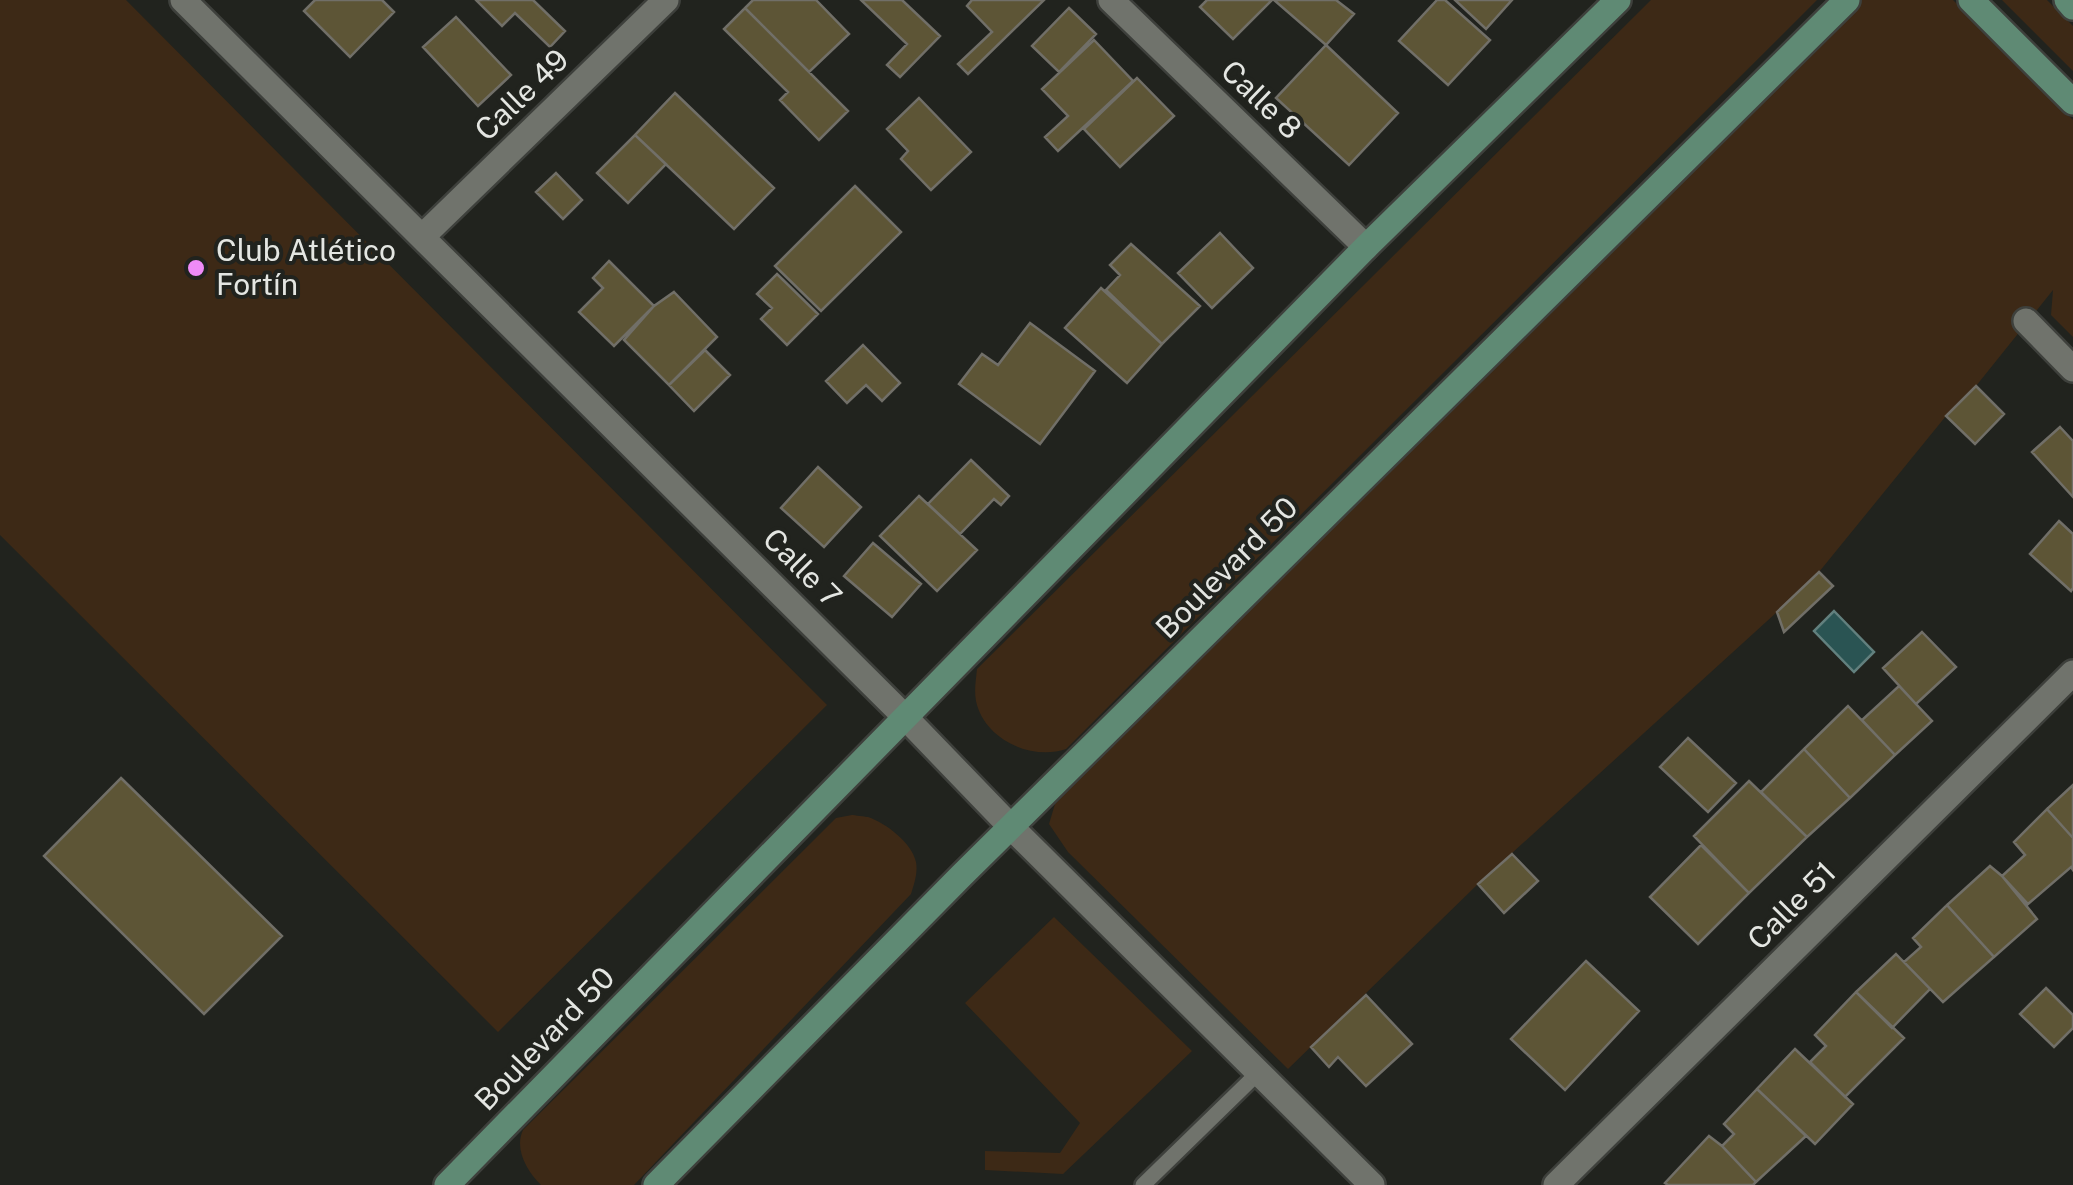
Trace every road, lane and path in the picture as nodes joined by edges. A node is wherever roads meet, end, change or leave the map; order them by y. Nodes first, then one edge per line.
1 (183, 0) edge
2 (666, 0) edge
3 (1112, 0) edge
4 (1618, 0) edge
5 (1847, 0) edge
6 (1970, 0) edge
7 (2066, 0) edge
8 (2073, 6) edge
9 (2073, 102) edge
10 (423, 236) junction
11 (1366, 247) junction
12 (2026, 321) dead end
13 (2073, 369) edge
14 (2073, 673) edge
15 (906, 717) junction
16 (1011, 827) junction
17 (1258, 1072) junction
18 (457, 1182) edge
19 (656, 1185) edge
20 (1142, 1185) edge
21 (1372, 1185) edge
22 (1556, 1185) edge

1 - 10 street, Calle 7
2 - 10 street, Calle 49
3 - 11 street, Calle 8
4 - 11 main road, Boulevard 50
5 - 16 main road, Boulevard 50
6 - 9 main road
7 - 8 main road
10 - 15 street, Calle 7
11 - 15 main road, Boulevard 50
12 - 13 street
14 - 22 street, Calle 51
15 - 16 street, Calle 7
15 - 18 main road, Boulevard 50
16 - 17 street, Calle 7
16 - 19 main road, Boulevard 50
17 - 20 lane
17 - 21 street, Calle 7

